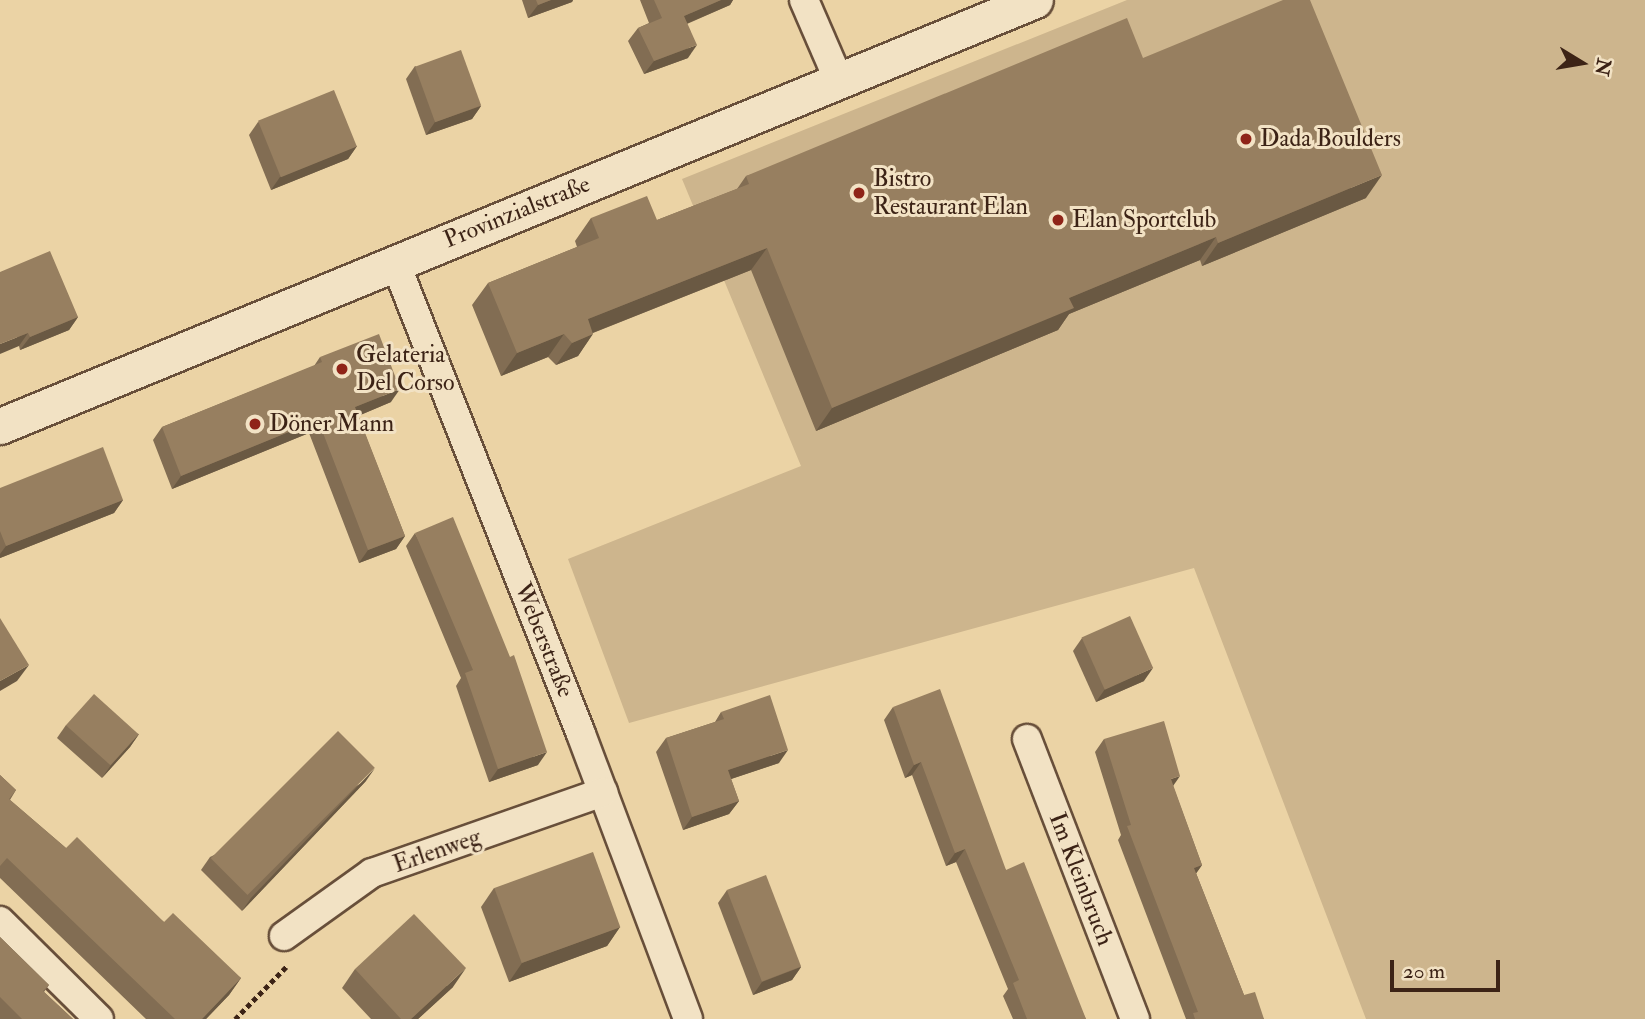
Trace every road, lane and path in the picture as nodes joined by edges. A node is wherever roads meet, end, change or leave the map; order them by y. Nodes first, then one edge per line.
1 (804, 0) edge
2 (1035, 0) edge
3 (839, 81) junction
4 (395, 262) junction
5 (0, 426) edge
6 (1027, 739) dead end
7 (603, 792) junction
8 (0, 921) edge
9 (284, 936) joint
10 (99, 1019) edge
11 (235, 1019) edge
12 (688, 1019) edge
13 (1135, 1019) edge

1 - 3 street
2 - 3 street, Provinzialstraße
3 - 4 street, Provinzialstraße
4 - 5 street, Provinzialstraße
4 - 7 street, Weberstraße
6 - 13 street, Im Kleinbruch
7 - 9 street, Erlenweg
7 - 12 street, Weberstraße
8 - 10 street
9 - 11 path

